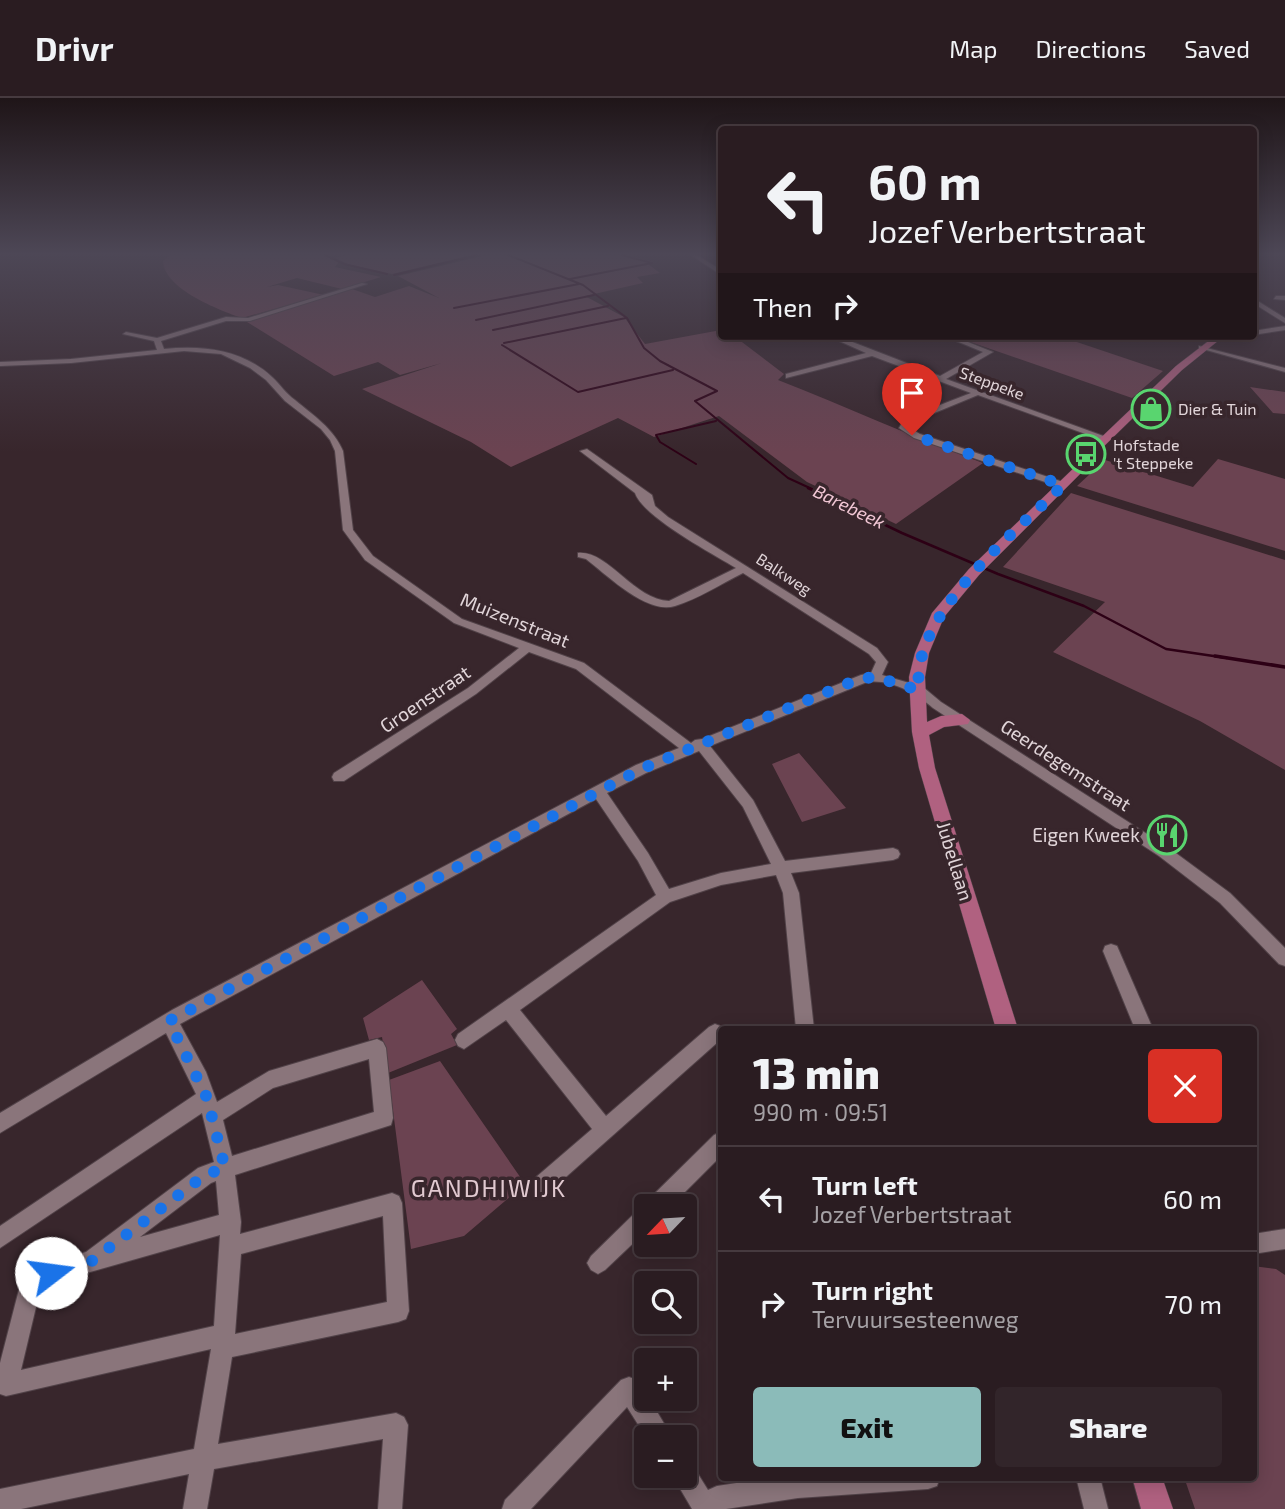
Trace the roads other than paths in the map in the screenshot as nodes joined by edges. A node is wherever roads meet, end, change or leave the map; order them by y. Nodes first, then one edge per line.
1 (217, 321) edge
2 (1285, 328) edge
3 (1257, 332) edge
4 (126, 334) dead end
5 (157, 340) junction
6 (840, 340) edge
7 (958, 340) edge
8 (1210, 340) edge
9 (1214, 340) edge
10 (1203, 347) junction
11 (161, 352) junction
12 (871, 354) junction
13 (0, 365) edge
14 (1285, 370) edge
15 (789, 376) dead end
16 (940, 379) junction
17 (976, 393) junction
18 (1105, 438) junction
19 (584, 451) dead end
20 (1063, 485) junction
21 (582, 555) dead end
22 (745, 568) junction
23 (529, 646) junction
24 (875, 677) junction
25 (919, 690) junction
26 (962, 720) junction
27 (920, 732) junction
28 (694, 746) junction
29 (339, 777) dead end
30 (598, 792) junction
31 (894, 854) dead end
32 (781, 868) junction
33 (665, 897) junction
34 (1111, 951) dead end
35 (1285, 960) edge
36 (507, 1008) junction
37 (169, 1021) junction
38 (805, 1026) edge
39 (1006, 1026) edge
40 (1143, 1026) edge
41 (718, 1034) edge
42 (464, 1040) dead end
43 (210, 1107) junction
44 (0, 1125) edge
45 (605, 1130) junction
46 (718, 1146) edge
47 (225, 1168) junction
48 (542, 1185) dead end
49 (668, 1194) edge
50 (231, 1222) junction
51 (634, 1228) edge
52 (0, 1238) edge
53 (1285, 1239) edge
54 (1257, 1243) edge
55 (233, 1246) junction
56 (89, 1263) junction
57 (598, 1263) dead end
58 (223, 1342) junction
59 (652, 1425) edge
60 (203, 1459) junction
61 (823, 1481) edge
62 (1089, 1481) edge
63 (1148, 1481) edge
64 (797, 1482) edge
65 (693, 1488) edge
66 (0, 1501) edge
67 (195, 1509) edge
68 (390, 1509) edge
69 (514, 1509) edge
70 (708, 1509) edge
71 (1096, 1509) edge
72 (1157, 1509) edge

1 - 5 street
2 - 3 street
4 - 5 street
5 - 11 street
6 - 12 street, Steppeke
7 - 16 street
8 - 10 main road
9 - 10 main road
10 - 14 street
10 - 18 main road, Jubellaan
11 - 13 street, Muizenstraat
11 - 23 street, Muizenstraat
12 - 15 street
12 - 16 street, Steppeke
16 - 17 street, Steppeke
17 - 18 street, Steppeke
17 - 20 street
18 - 20 main road, Jubellaan
19 - 22 street, Balkweg
20 - 25 main road, Jubellaan
21 - 22 street
22 - 24 street, Balkweg
23 - 28 street, Muizenstraat
23 - 29 street, Groenstraat
24 - 25 street, Geerdegemstraat
24 - 28 street
25 - 26 street, Geerdegemstraat
25 - 27 main road, Jubellaan
26 - 27 main road
26 - 35 street, Geerdegemstraat
27 - 39 main road, Jubellaan
28 - 30 street
28 - 32 street, Muizenstraat
30 - 33 street
30 - 37 street
31 - 32 street
32 - 33 street
32 - 38 street, Muizenstraat
33 - 36 street
34 - 40 street
36 - 42 street
36 - 45 street
37 - 43 street
37 - 44 street
41 - 45 street
43 - 47 street
43 - 47 street
43 - 52 street
45 - 48 street
46 - 49 street
47 - 50 street
47 - 56 street
50 - 55 street
50 - 56 street
51 - 57 street
53 - 54 street
55 - 58 street
55 - 58 street
56 - 58 street
58 - 60 street
59 - 69 street
60 - 66 street
60 - 67 street
60 - 68 street
61 - 64 street
62 - 71 street
63 - 72 main road
64 - 70 street
65 - 70 street

